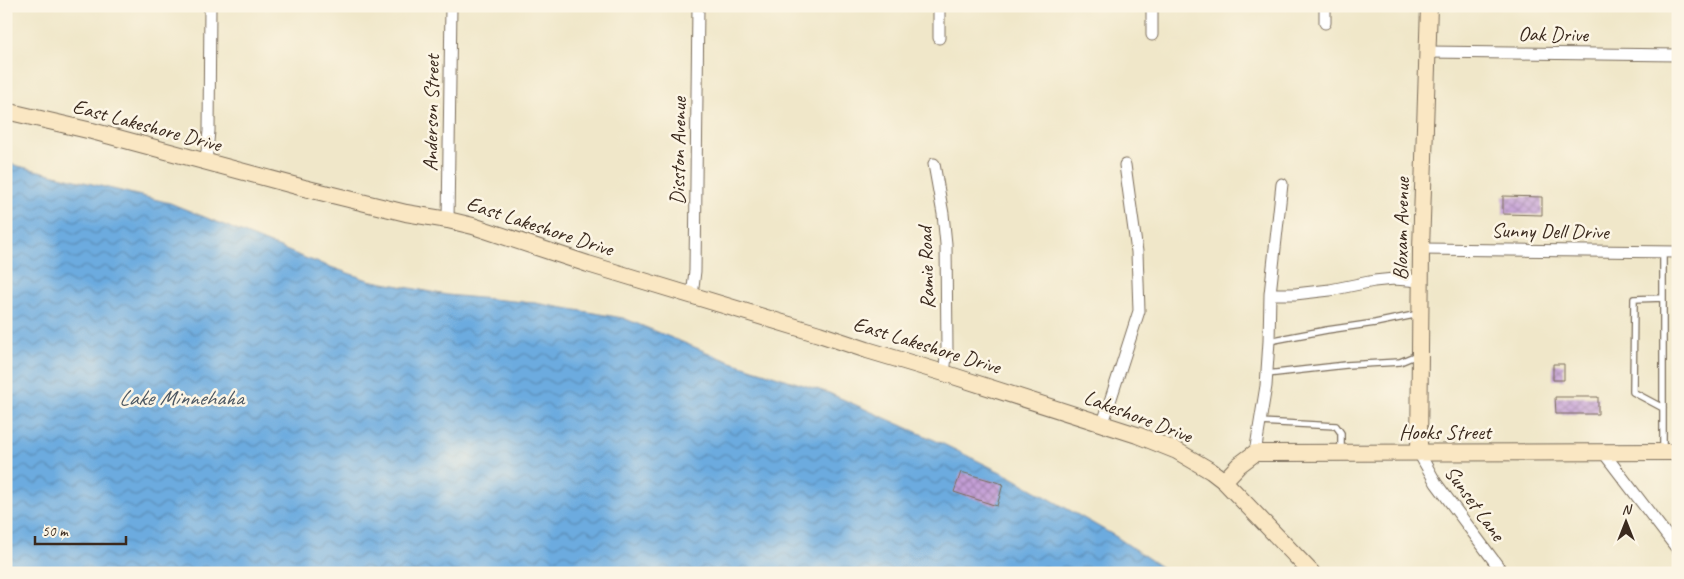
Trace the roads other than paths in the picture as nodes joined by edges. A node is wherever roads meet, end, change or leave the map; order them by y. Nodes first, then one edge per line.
1 (210, 6) edge
2 (451, 6) edge
3 (698, 6) edge
4 (939, 6) edge
5 (1152, 6) edge
6 (1325, 6) edge
7 (1429, 6) edge
8 (1325, 23) dead end
9 (1152, 35) dead end
10 (939, 38) dead end
11 (1428, 52) junction
12 (1678, 55) edge
13 (6, 111) edge
14 (206, 162) junction
15 (934, 164) dead end
16 (1125, 165) dead end
17 (1282, 184) dead end
18 (448, 220) junction
19 (1421, 248) junction
20 (1663, 252) junction
21 (1678, 252) edge
22 (1421, 281) junction
23 (1270, 294) junction
24 (692, 296) junction
25 (1663, 298) junction
26 (1421, 314) junction
27 (1269, 341) junction
28 (1420, 354) junction
29 (944, 373) junction
30 (1267, 374) junction
31 (1054, 407) joint
32 (1662, 408) junction
33 (1260, 422) junction
34 (1102, 423) junction
35 (1604, 452) junction
36 (1670, 452) edge
37 (1255, 453) junction
38 (1419, 453) junction
39 (1341, 454) junction
40 (1224, 481) junction
41 (1678, 550) edge
42 (1312, 573) edge
43 (1503, 573) edge

1 - 14 street
2 - 18 street, Anderson Street
3 - 24 street, Disston Avenue
4 - 10 street
5 - 9 street
6 - 8 street
7 - 11 street, Bloxam Avenue
11 - 12 street, Oak Drive
11 - 19 street, Bloxam Avenue
13 - 14 street, East Lakeshore Drive
14 - 18 street, East Lakeshore Drive
15 - 29 street, Ramie Road
16 - 34 street
17 - 23 street
18 - 24 street, East Lakeshore Drive
19 - 20 street, Sunny Dell Drive
19 - 22 street, Bloxam Avenue
20 - 21 street, Sunny Dell Drive
20 - 25 lane
22 - 23 street
22 - 26 street, Bloxam Avenue
23 - 27 street
24 - 29 street, East Lakeshore Drive
25 - 32 lane
25 - 32 lane
26 - 27 lane
26 - 28 street, Bloxam Avenue
27 - 30 street
28 - 30 lane
28 - 38 street, Bloxam Avenue
29 - 31 street, East Lakeshore Drive
30 - 33 street
31 - 34 street, Lakeshore Drive
32 - 36 lane
33 - 37 street
33 - 39 lane
34 - 40 street, Lakeshore Drive
35 - 36 street, Hooks Street
35 - 38 street, Hooks Street
35 - 41 street
37 - 39 street, Hooks Street
37 - 40 street
38 - 39 street, Hooks Street
38 - 43 street, Sunset Lane
40 - 42 street, Lakeshore Drive

